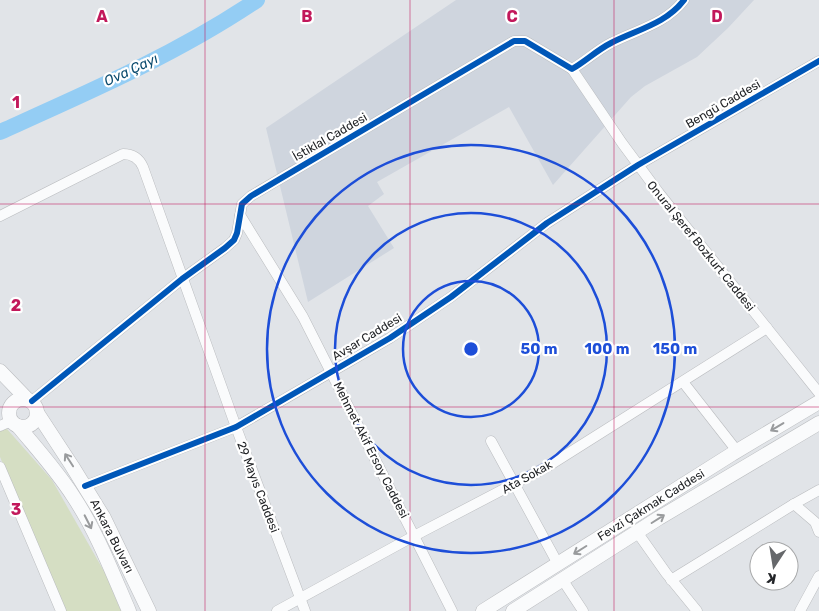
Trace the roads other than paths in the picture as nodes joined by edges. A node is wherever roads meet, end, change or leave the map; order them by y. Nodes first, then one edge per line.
1 (684, 0) edge
2 (819, 61) edge
3 (572, 70) junction
4 (638, 166) junction
5 (240, 215) junction
6 (0, 216) edge
7 (182, 279) junction
8 (768, 328) junction
9 (0, 371) edge
10 (331, 372) junction
11 (683, 382) junction
12 (819, 393) edge
13 (819, 402) edge
14 (32, 405) junction
15 (8, 419) edge
16 (819, 423) edge
17 (236, 427) junction
18 (491, 441) dead end
19 (737, 451) junction
20 (0, 467) edge
21 (515, 484) junction
22 (85, 486) junction
23 (819, 490) edge
24 (794, 504) junction
25 (637, 532) junction
26 (819, 532) edge
27 (414, 536) junction
28 (558, 564) junction
29 (819, 576) edge
30 (562, 579) junction
31 (671, 580) junction
32 (300, 598) junction
33 (60, 611) edge
34 (129, 611) edge
35 (149, 611) edge
36 (277, 611) edge
37 (305, 611) edge
38 (452, 611) edge
39 (483, 611) edge
40 (513, 611) edge
41 (583, 611) edge
42 (697, 611) edge
43 (800, 611) edge

1 - 3 street
2 - 4 street, Bengü Caddesi
3 - 4 street, Onural Şeref Bozkurt Caddesi
3 - 5 street, İstiklal Caddesi
4 - 8 street, Onural Şeref Bozkurt Caddesi
4 - 10 street, Avşar Caddesi
5 - 7 street, İstiklal Caddesi
5 - 10 street, Mehmet Akif Ersoy Caddesi
6 - 7 street, 29 Mayıs Caddesi
7 - 14 street, İstiklal Caddesi
7 - 17 street, 29 Mayıs Caddesi
8 - 11 street, Ata Sokak
8 - 12 street, Onural Şeref Bozkurt Caddesi
9 - 14 main road, Ankara Bulvarı
10 - 17 street, Avşar Caddesi
10 - 27 street, Mehmet Akif Ersoy Caddesi
11 - 19 street
11 - 21 street, Ata Sokak
13 -> 19 main road, Fevzi Çakmak Caddesi
14 - 15 main road
14 - 15 main road
22 -> 14 main road, Ankara Bulvarı
15 -> 34 main road, Ankara Bulvarı
25 -> 16 main road, Fevzi Çakmak Caddesi
17 - 22 street, Avşar Caddesi
17 - 32 street, 29 Mayıs Caddesi
18 - 21 street
19 -> 28 main road, Fevzi Çakmak Caddesi
20 - 33 street
21 - 27 street, Ata Sokak
21 - 28 street
22 - 35 main road, Ankara Bulvarı
23 - 24 street
24 - 26 street
24 - 31 street
25 - 30 main road, Fevzi Çakmak Caddesi
25 - 31 street
27 - 32 street, Ata Sokak
27 - 38 street, Mehmet Akif Ersoy Caddesi
28 - 39 main road, Fevzi Çakmak Caddesi
29 - 43 street
30 - 40 main road, Fevzi Çakmak Caddesi
30 - 41 street
31 - 42 street
32 - 36 street, Ata Sokak
32 - 37 street, 29 Mayıs Caddesi

